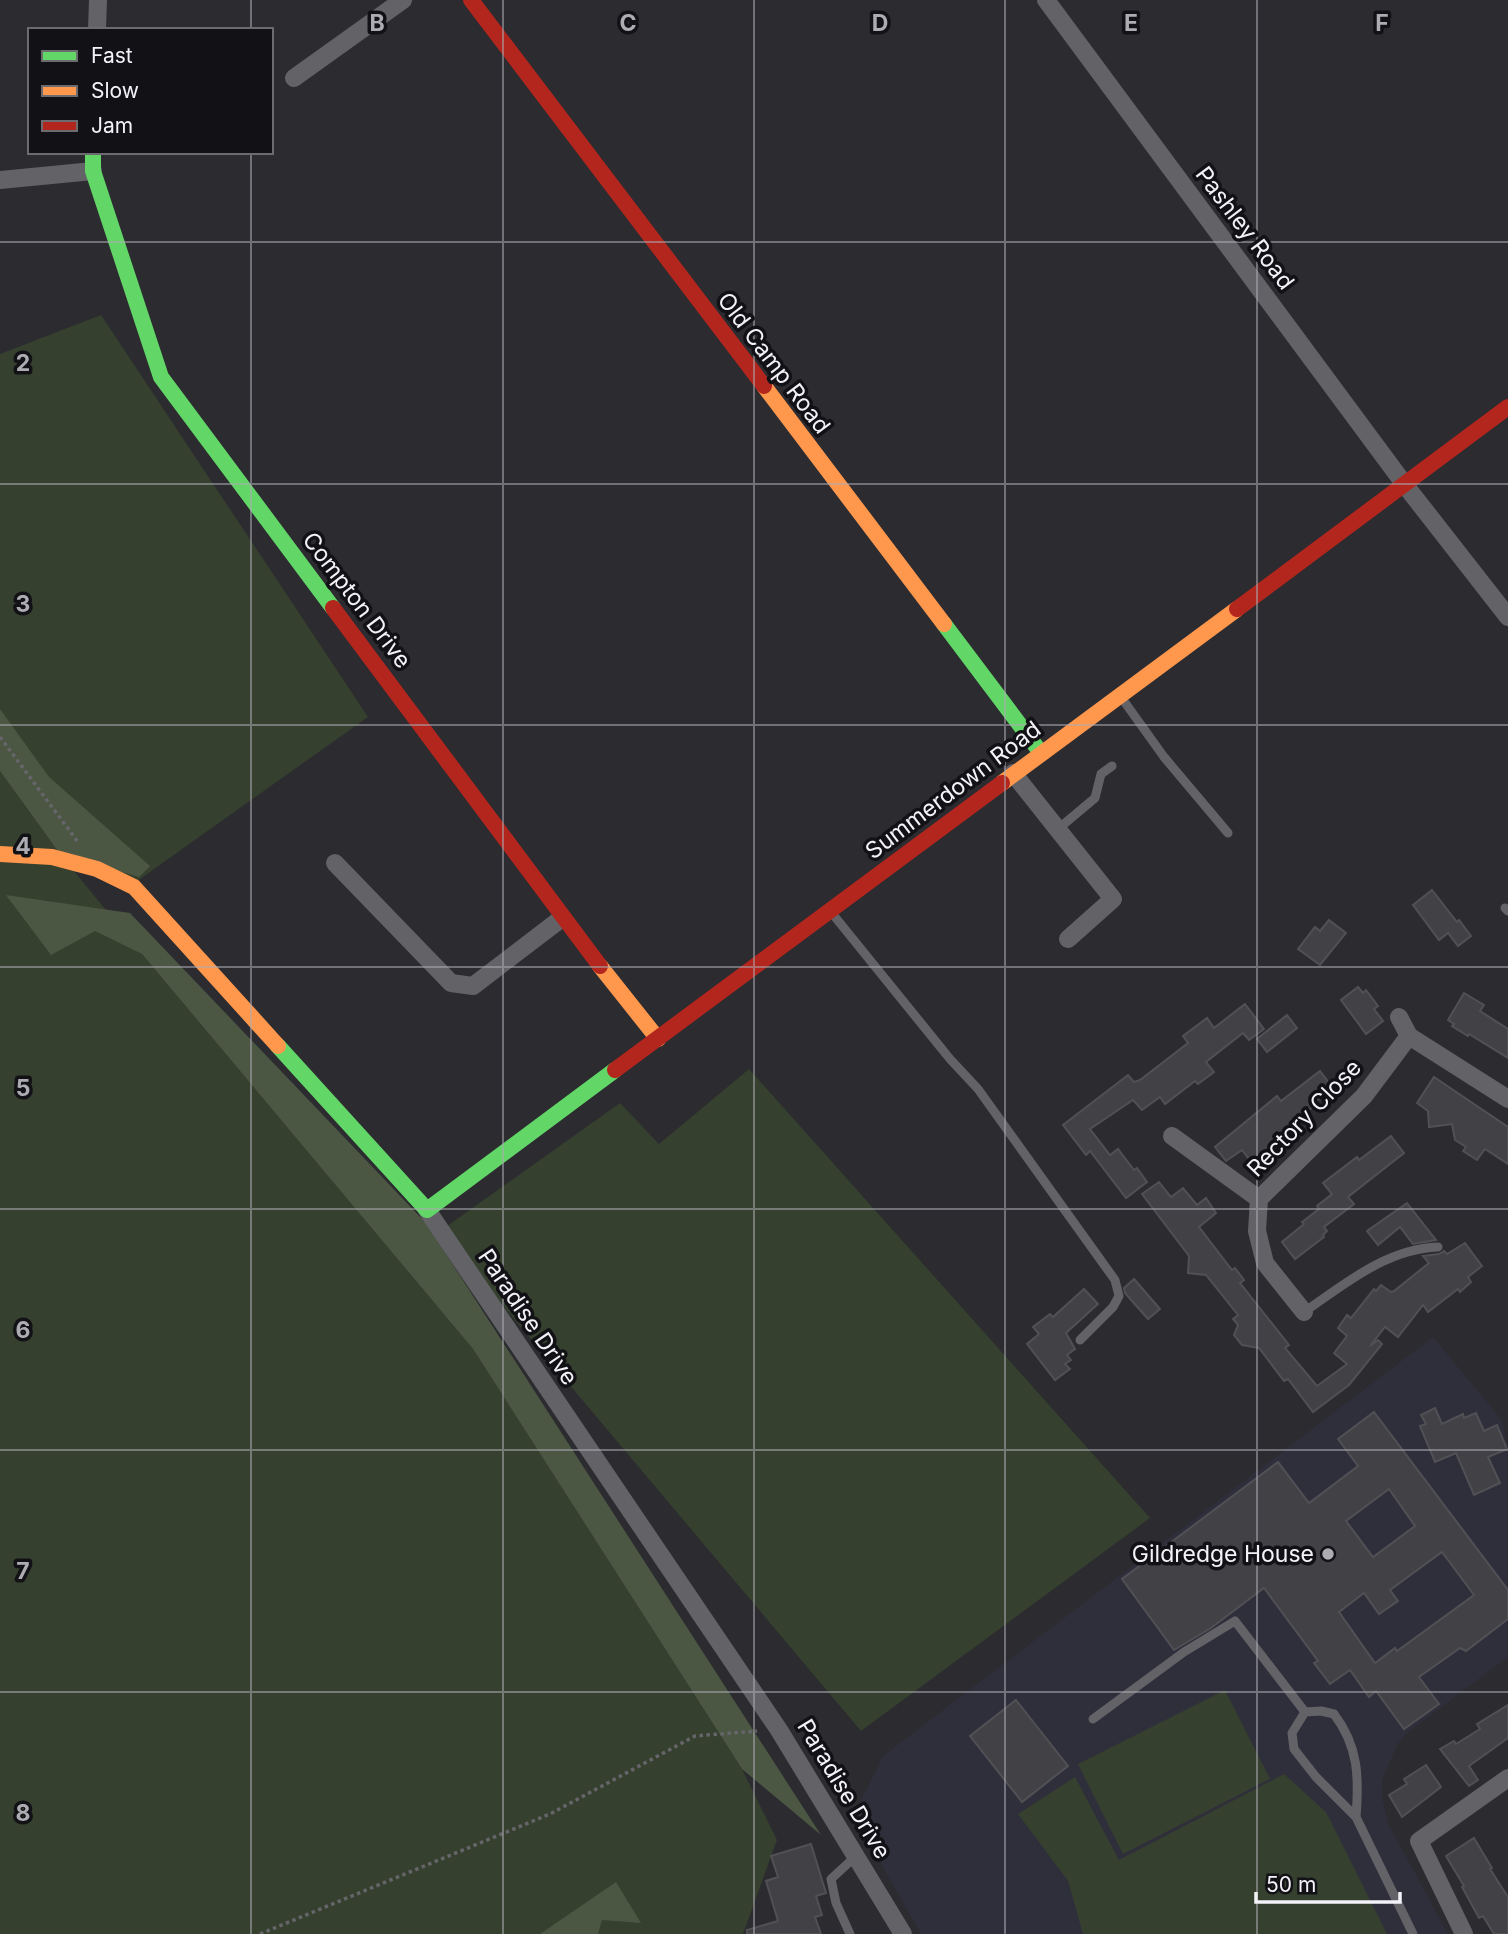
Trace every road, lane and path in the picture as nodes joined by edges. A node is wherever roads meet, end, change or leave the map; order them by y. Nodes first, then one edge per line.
1 (99, 0) edge
2 (403, 0) edge
3 (471, 0) edge
4 (1046, 0) edge
5 (97, 28) edge
6 (294, 78) dead end
7 (93, 161) edge
8 (0, 180) edge
9 (1508, 407) edge
10 (1405, 485) junction
11 (1508, 617) edge
12 (1120, 695) junction
13 (0, 737) edge
14 (1041, 753) junction
15 (1112, 766) dead end
16 (1013, 773) junction
17 (1058, 829) junction
18 (1228, 833) dead end
19 (0, 853) edge
20 (335, 863) dead end
21 (97, 869) junction
22 (830, 910) junction
23 (562, 918) junction
24 (1068, 939) dead end
25 (1399, 1017) dead end
26 (1409, 1037) junction
27 (659, 1039) junction
28 (1508, 1099) edge
29 (1172, 1136) dead end
30 (1259, 1199) junction
31 (426, 1210) junction
32 (1438, 1247) dead end
33 (1304, 1312) joint
34 (1080, 1340) dead end
35 (1305, 1712) junction
36 (1093, 1719) dead end
37 (779, 1730) junction
38 (1508, 1778) edge
39 (1356, 1817) junction
40 (856, 1856) junction
41 (260, 1934) edge
42 (850, 1934) edge
43 (903, 1934) edge
44 (1413, 1934) edge
45 (1464, 1934) edge

1 - 5 street
2 - 6 street
3 - 14 street, Old Camp Road
4 - 10 street, Pashley Road
7 - 8 street
7 - 23 street, Compton Drive
9 - 10 street, Summerdown Road
10 - 11 street, Pashley Road
10 - 12 street, Summerdown Road
12 - 14 street, Summerdown Road
12 - 18 lane
13 - 21 path
14 - 16 street, Summerdown Road
15 - 17 lane
16 - 17 street
16 - 22 street, Summerdown Road
17 - 24 street
19 - 21 street, Paradise Drive
20 - 23 street
21 - 31 street, Paradise Drive
22 - 27 street, Summerdown Road
22 - 34 lane
23 - 27 street, Compton Drive
25 - 26 street
26 - 28 street
26 - 30 street, Rectory Close
27 - 31 street, Summerdown Road
29 - 30 street, Rectory Close
30 - 33 street, Rectory Close
31 - 37 street, Paradise Drive
32 - 33 lane
35 - 36 lane
35 - 39 lane
35 - 39 lane
37 - 40 street, Paradise Drive
37 - 41 path
38 - 45 street
39 - 44 lane
40 - 42 lane
40 - 43 street, Paradise Drive

